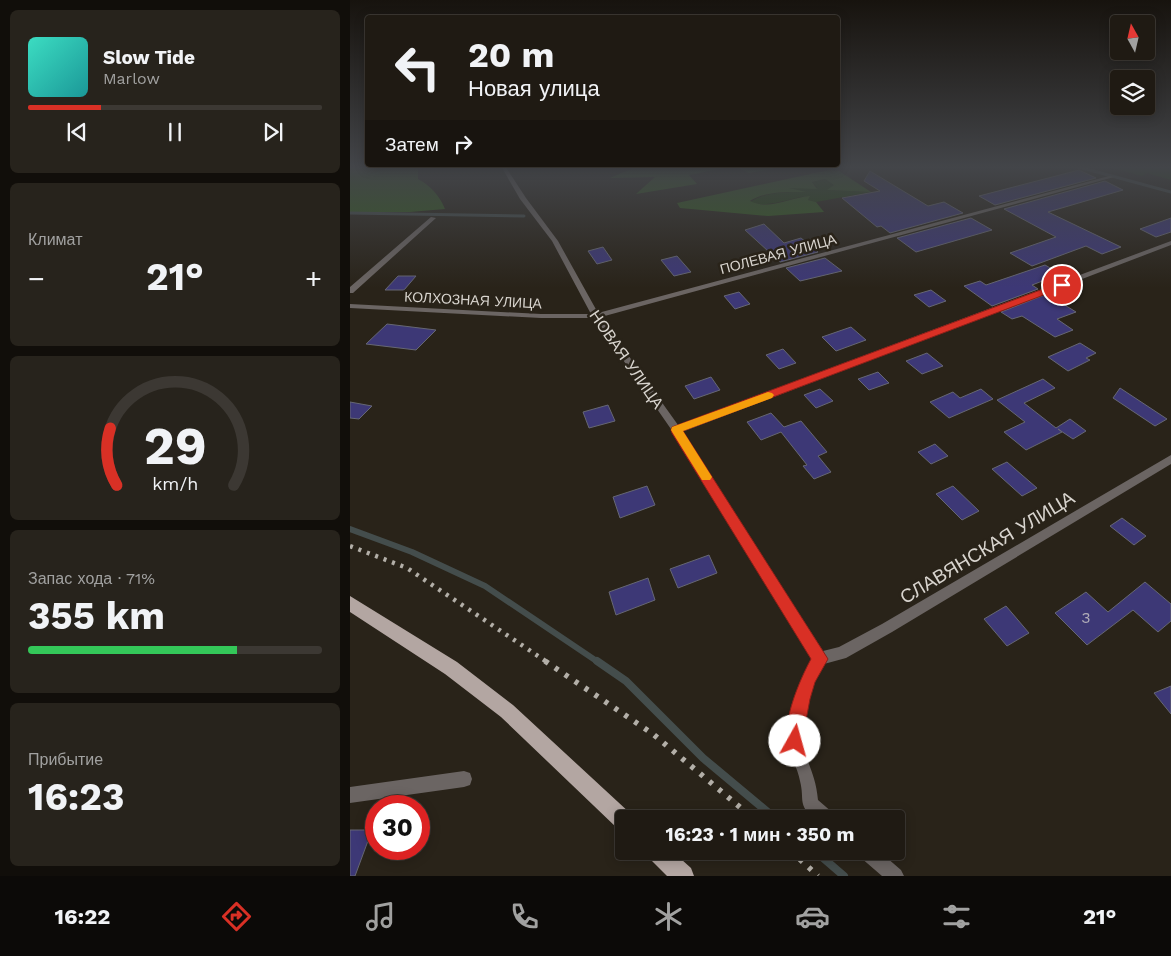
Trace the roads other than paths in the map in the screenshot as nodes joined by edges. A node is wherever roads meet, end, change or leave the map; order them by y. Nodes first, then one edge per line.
1 (529, 207) edge
2 (1000, 207) edge
3 (433, 218) dead end
4 (1171, 243) edge
5 (350, 291) edge
6 (350, 306) edge
7 (596, 316) junction
8 (676, 430) junction
9 (1171, 460) edge
10 (350, 603) edge
11 (820, 659) junction
12 (464, 779) dead end
13 (350, 795) edge
14 (817, 810) edge
15 (615, 813) edge
16 (666, 860) edge
17 (876, 860) edge
18 (683, 876) edge
19 (895, 876) edge

1 - 7 street, НОВАЯ УЛИЦА
2 - 7 street, ПОЛЕВАЯ УЛИЦА
3 - 5 street
4 - 8 street
6 - 7 street, КОЛХОЗНАЯ УЛИЦА
7 - 8 street, НОВАЯ УЛИЦА
8 - 11 street, НОВАЯ УЛИЦА
9 - 11 street, СЛАВЯНСКАЯ УЛИЦА
10 - 15 main road
11 - 14 street
12 - 13 street
16 - 18 main road
17 - 19 street

